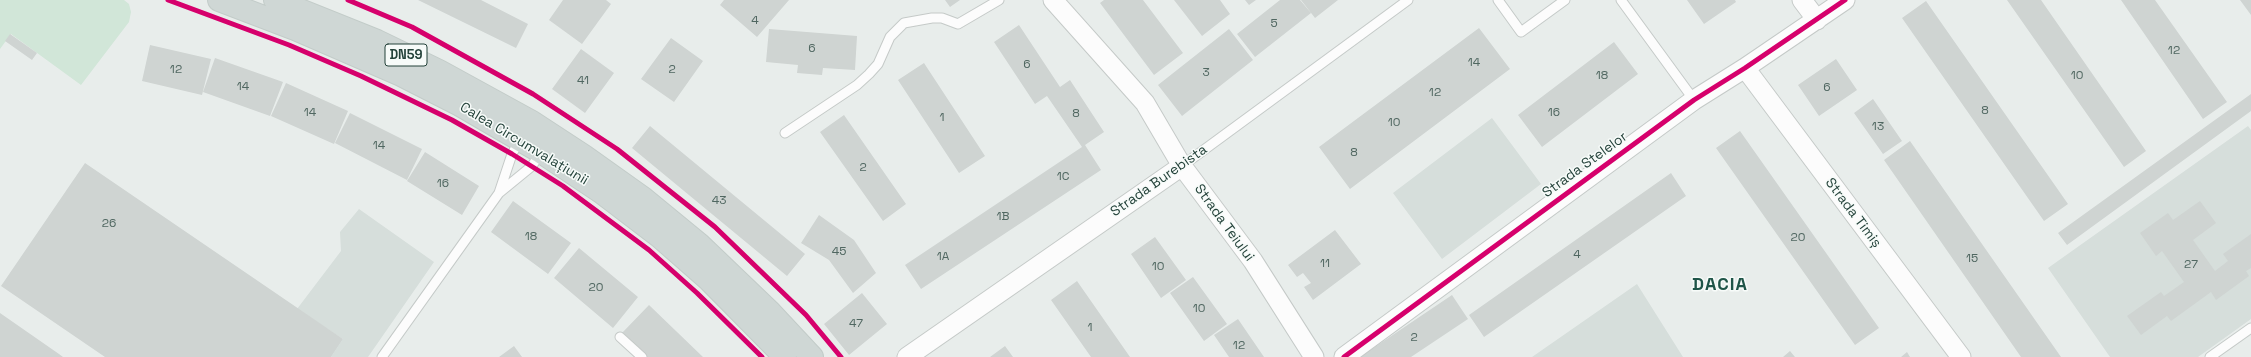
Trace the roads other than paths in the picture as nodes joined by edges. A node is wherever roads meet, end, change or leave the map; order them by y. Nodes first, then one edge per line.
1 (219, 0) edge
2 (276, 0) edge
3 (999, 0) edge
4 (1053, 0) edge
5 (1408, 0) edge
6 (1498, 0) edge
7 (1565, 0) edge
8 (1621, 0) edge
9 (1802, 0) edge
10 (1845, 0) edge
11 (1816, 20) junction
12 (1745, 68) junction
13 (1694, 100) junction
14 (526, 131) junction
15 (785, 133) dead end
16 (541, 152) junction
17 (1182, 166) junction
18 (499, 193) junction
19 (2251, 328) edge
20 (620, 337) dead end
21 (382, 357) edge
22 (642, 357) edge
23 (785, 357) edge
24 (812, 357) edge
25 (907, 357) edge
26 (1314, 357) edge
27 (1344, 357) edge
28 (1961, 357) edge
29 (2210, 357) edge

1 - 14 main road, Calea Circumvalațiunii / DN59
2 - 14 main road, Calea Circumvalațiunii / DN59
3 - 15 lane
4 - 17 street, Strada Teiului
5 - 17 lane, Strada Burebista
6 - 7 lane
8 - 13 lane
9 - 11 street
10 - 11 street, Strada Stelelor
11 - 12 street, Strada Stelelor
12 - 13 street, Strada Stelelor
12 - 28 street, Strada Timiș
13 - 27 street, Strada Stelelor
14 - 16 main road, Calea Circumvalațiunii / DN59
14 - 18 lane
14 - 24 main road, Calea Circumvalațiunii / DN59
16 - 18 lane
16 - 23 main road, Calea Circumvalațiunii / DN59
17 - 25 street, Strada Burebista
17 - 26 street, Strada Teiului
18 - 21 lane
19 - 29 lane
20 - 22 lane

